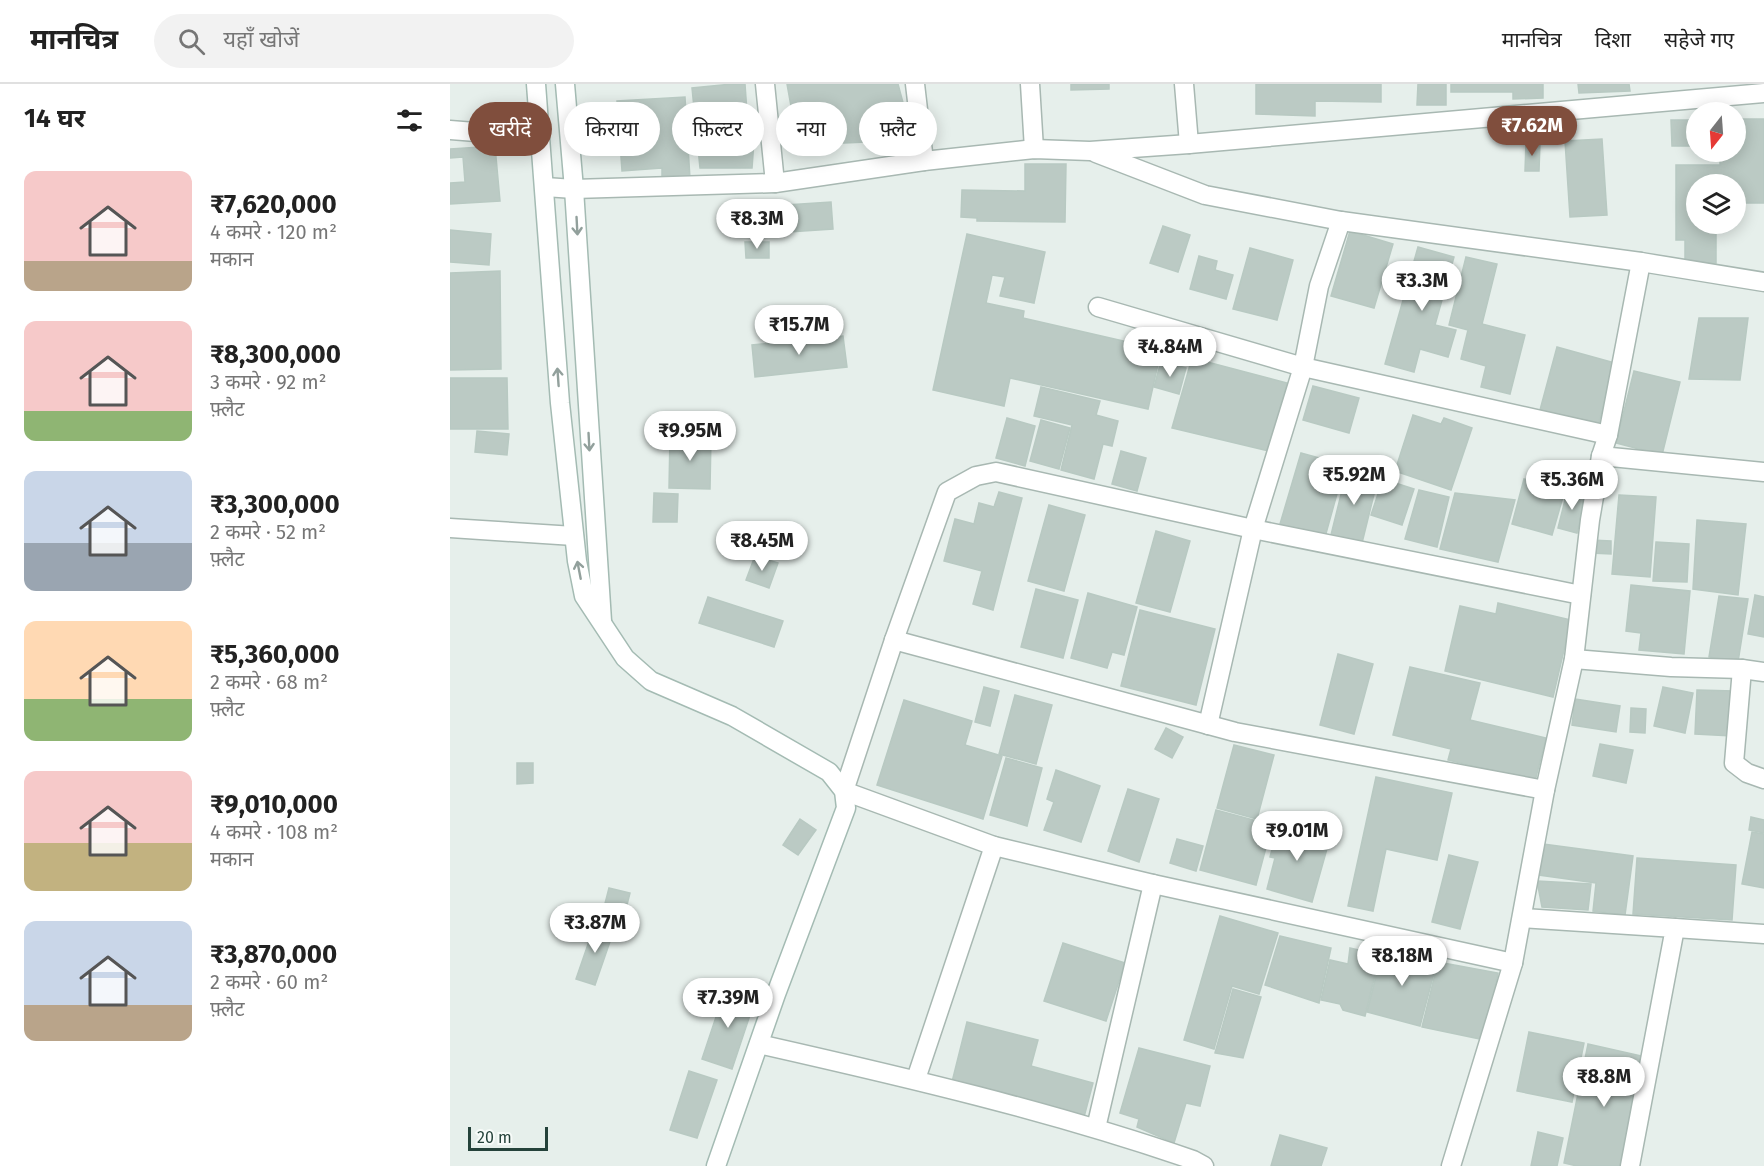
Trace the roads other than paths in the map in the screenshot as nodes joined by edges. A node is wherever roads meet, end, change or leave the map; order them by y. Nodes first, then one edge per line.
1 (536, 84) edge
2 (565, 84) edge
3 (765, 84) edge
4 (915, 84) edge
5 (1030, 84) edge
6 (1184, 84) edge
7 (1764, 93) edge
8 (537, 102) edge
9 (450, 130) edge
10 (468, 131) edge
11 (1190, 144) junction
12 (1034, 148) junction
13 (1090, 151) junction
14 (542, 156) edge
15 (924, 161) junction
16 (776, 183) junction
17 (545, 187) junction
18 (574, 189) junction
19 (1341, 221) junction
20 (1641, 262) junction
21 (1764, 282) edge
22 (1098, 307) dead end
23 (1303, 367) junction
24 (1608, 435) junction
25 (1601, 456) junction
26 (1764, 472) edge
27 (450, 528) edge
28 (1253, 529) junction
29 (574, 536) junction
30 (1581, 595) junction
31 (602, 623) junction
32 (894, 640) junction
33 (1574, 659) junction
34 (1742, 669) junction
35 (1764, 672) edge
36 (1208, 725) junction
37 (1764, 779) edge
38 (1545, 790) junction
39 (844, 791) junction
40 (994, 846) junction
41 (1153, 884) junction
42 (1522, 918) junction
43 (1675, 928) junction
44 (1764, 934) edge
45 (1512, 963) junction
46 (759, 1044) junction
47 (916, 1079) junction
48 (1096, 1128) junction
49 (716, 1166) edge
50 (1204, 1166) edge
51 (1451, 1166) edge
52 (1630, 1166) edge

1 - 8 street
2 - 18 street
3 - 16 street
4 - 15 street
5 - 12 street
6 - 11 street
7 - 11 street
9 - 10 street
11 - 13 street
12 - 13 street
12 - 15 street
13 - 19 street
14 - 17 street
15 - 16 street
16 - 18 street
17 - 18 street
29 -> 17 street
18 -> 31 street
19 - 20 street
19 - 23 street
20 - 21 street
20 - 24 street
22 - 23 street
23 - 24 street
23 - 28 street
24 - 25 street
25 - 26 street
25 - 30 street
27 - 29 street
28 - 30 street
28 - 32 street
28 - 36 street
31 -> 29 street
30 - 33 street
31 - 39 street
32 - 36 street
32 - 39 street
33 - 34 street
33 - 38 street
34 - 35 street
34 - 37 street
36 - 38 street
38 - 42 street
39 - 40 street
39 - 46 street
40 - 41 street
40 - 47 street
41 - 45 street
41 - 48 street
42 - 43 street
42 - 45 street
43 - 44 street
43 - 52 street
45 - 51 street
46 - 47 street
46 - 49 street
47 - 48 street
48 - 50 street

